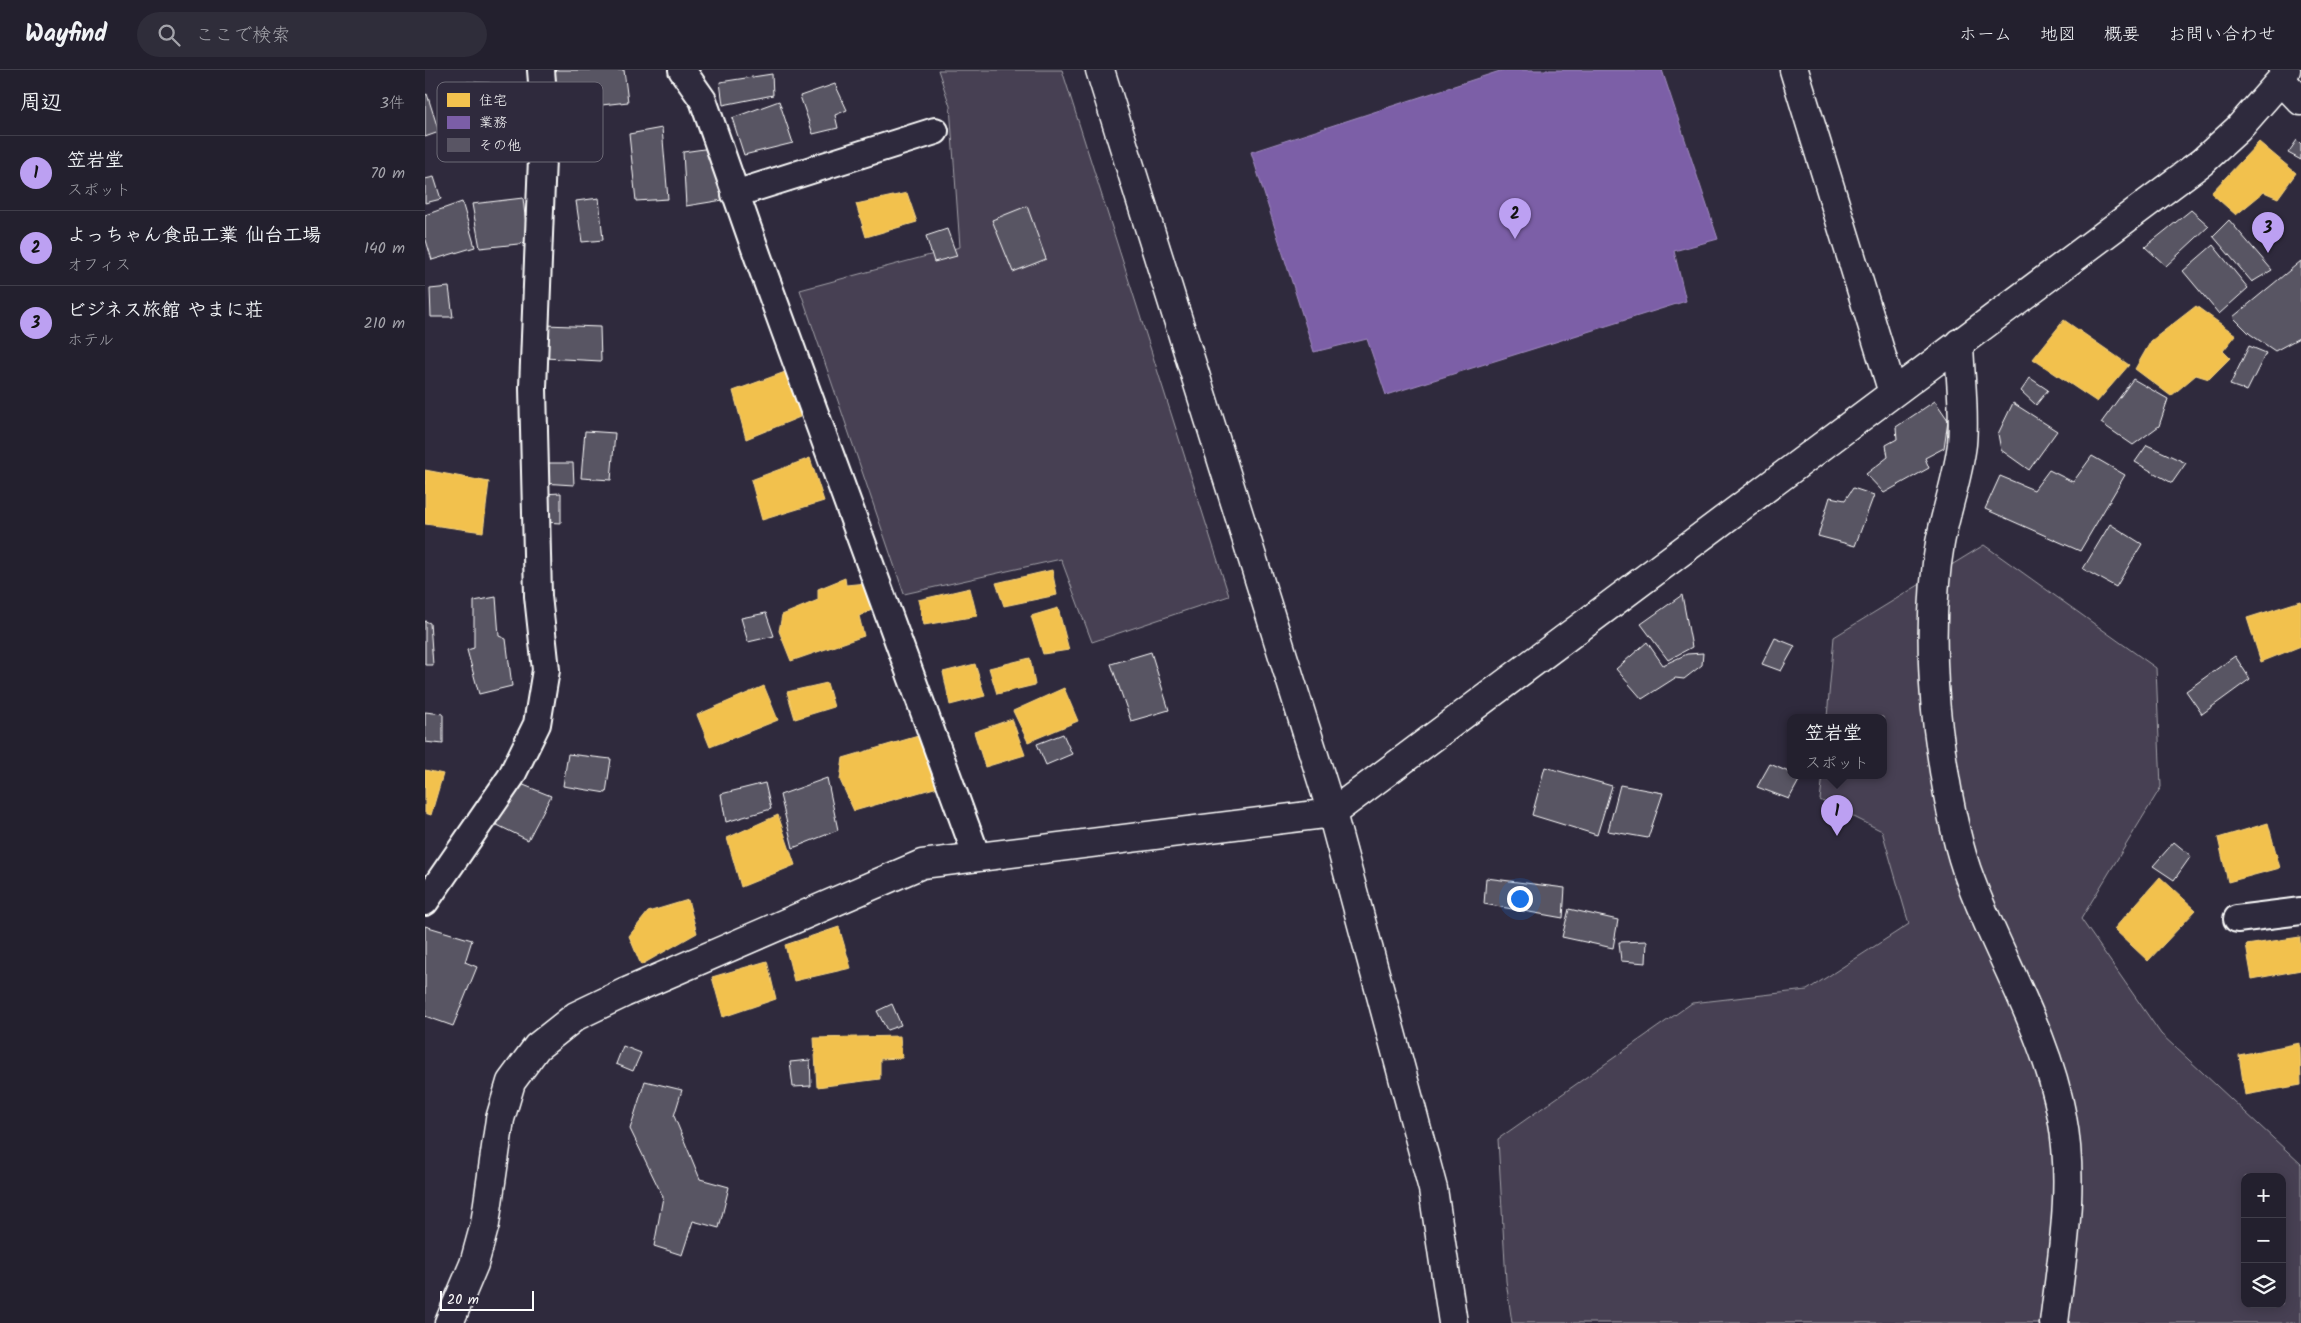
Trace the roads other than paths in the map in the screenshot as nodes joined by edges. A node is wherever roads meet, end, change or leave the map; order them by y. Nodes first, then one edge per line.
1 (683, 70) edge
2 (1100, 70) edge
3 (1794, 70) edge
4 (2283, 75) edge
5 (2301, 101) edge
6 (935, 131) dead end
7 (542, 162) edge
8 (735, 194) junction
9 (1959, 343) junction
10 (1893, 394) junction
11 (1333, 814) junction
12 (977, 857) junction
13 (425, 902) edge
14 (2301, 911) edge
15 (2237, 919) dead end
16 (449, 1323) edge
17 (1453, 1323) edge
18 (2054, 1323) edge

1 - 8 street
2 - 11 street
3 - 10 street
4 - 5 street
4 - 9 street
6 - 8 street
7 - 13 street
8 - 12 street
9 - 10 street
9 - 18 street
10 - 11 street
11 - 12 street
11 - 17 street
12 - 16 street
14 - 15 street

